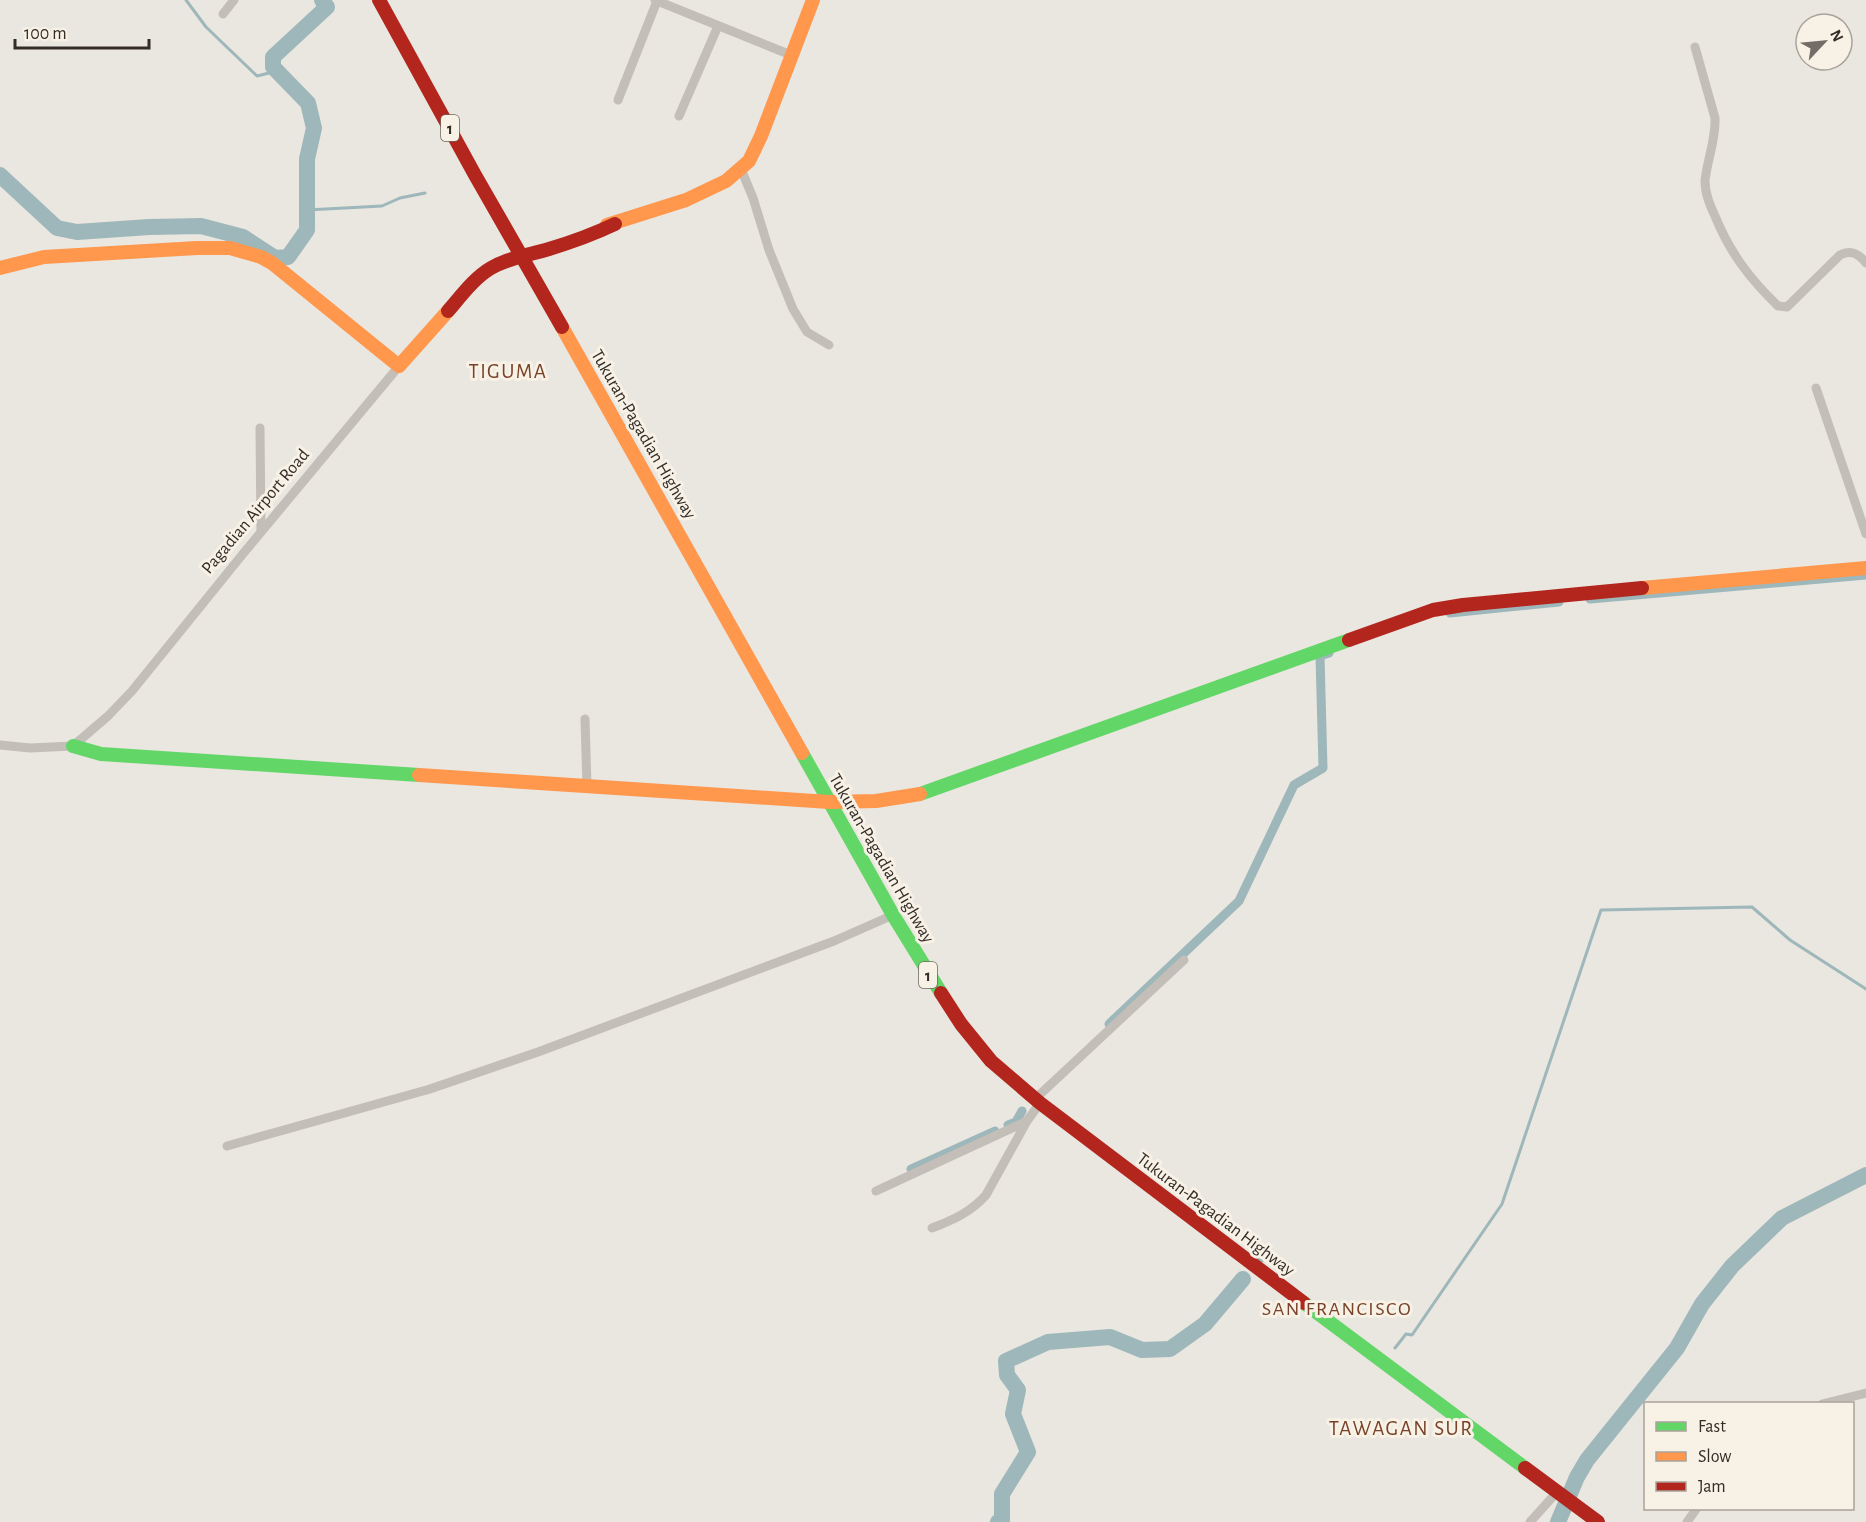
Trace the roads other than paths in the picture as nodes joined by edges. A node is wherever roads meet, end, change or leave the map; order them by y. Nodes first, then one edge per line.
1 (234, 0) edge
2 (379, 0) edge
3 (656, 0) edge
4 (813, 0) edge
5 (223, 14) dead end
6 (718, 26) junction
7 (1695, 47) dead end
8 (790, 55) junction
9 (618, 100) dead end
10 (680, 116) dead end
11 (741, 169) junction
12 (521, 255) junction
13 (1866, 263) edge
14 (0, 268) edge
15 (829, 345) dead end
16 (399, 366) junction
17 (1816, 388) dead end
18 (260, 428) dead end
19 (261, 532) junction
20 (1866, 534) edge
21 (1866, 568) edge
22 (585, 719) dead end
23 (0, 746) edge
24 (73, 746) junction
25 (587, 787) junction
26 (829, 802) junction
27 (893, 915) junction
28 (1184, 960) dead end
29 (1038, 1101) junction
30 (1027, 1121) junction
31 (227, 1146) dead end
32 (876, 1191) dead end
33 (932, 1228) dead end
34 (1866, 1393) edge
35 (1830, 1402) edge
36 (1561, 1494) junction
37 (1696, 1510) edge
38 (1594, 1519) edge
39 (1530, 1522) edge
40 (1687, 1522) edge

1 - 5 street
2 - 12 main road, Tukuran-Pagadian Highway / 1
3 - 6 street
3 - 9 street
4 - 8 main road
6 - 8 street
6 - 10 street
7 - 13 street
8 - 11 main road
11 - 12 main road, Pagadian Airport Road
11 - 15 street
12 - 16 main road, Pagadian Airport Road
12 - 26 main road, Tukuran-Pagadian Highway / 1
14 - 16 main road
16 - 19 street, Pagadian Airport Road
17 - 20 street
18 - 19 street
19 - 24 street, Pagadian Airport Road
21 - 26 main road
22 - 25 street
23 - 24 street
24 - 25 main road
25 - 26 main road
26 - 27 main road, Tukuran-Pagadian Highway / 1
27 - 29 main road, Tukuran-Pagadian Highway / 1
27 - 31 street
28 - 29 street
29 - 30 street
29 - 36 main road, Tukuran-Pagadian Highway / 1
30 - 32 street
30 - 33 street
34 - 35 street
36 - 38 main road, Tukuran-Pagadian Highway / 1
36 - 39 street
37 - 40 street

